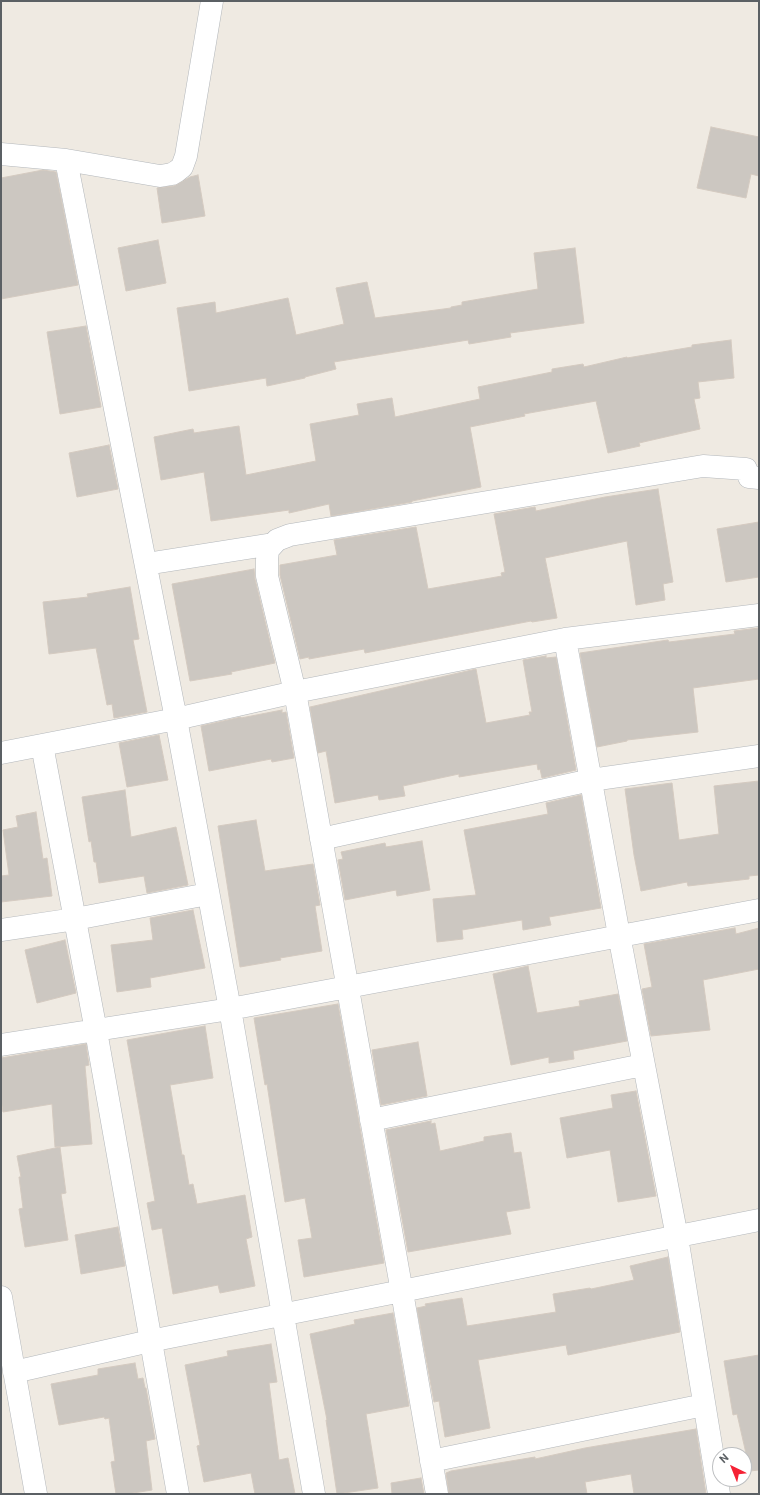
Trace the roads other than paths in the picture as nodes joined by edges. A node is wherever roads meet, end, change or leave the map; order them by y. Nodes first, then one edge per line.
1 (212, 1) edge
2 (1, 154) edge
3 (66, 160) junction
4 (759, 478) edge
5 (273, 544) junction
6 (146, 564) junction
7 (759, 615) edge
8 (565, 639) junction
9 (294, 692) junction
10 (176, 719) junction
11 (42, 745) junction
12 (1, 753) edge
13 (759, 756) edge
14 (590, 780) junction
15 (321, 839) junction
16 (208, 894) junction
17 (759, 910) edge
18 (75, 919) junction
19 (1, 930) edge
20 (619, 935) junction
21 (347, 988) junction
22 (230, 1010) junction
23 (96, 1031) junction
24 (1, 1045) edge
25 (643, 1065) junction
26 (371, 1120) junction
27 (759, 1220) edge
28 (677, 1237) junction
29 (402, 1292) junction
30 (1, 1297) edge
31 (283, 1315) junction
32 (150, 1341) junction
33 (14, 1372) junction
34 (704, 1405) junction
35 (431, 1461) junction
36 (36, 1494) edge
37 (178, 1494) edge
38 (314, 1494) edge
39 (437, 1494) edge
40 (719, 1494) edge

1 - 3 street
2 - 3 street
3 - 6 street
4 - 5 street
5 - 6 street
5 - 9 street
6 - 10 street
7 - 8 street
8 - 9 street
8 - 14 street
9 - 10 street
9 - 15 street
10 - 11 street
10 - 16 street
11 - 12 street
11 - 18 street
13 - 14 street
14 - 15 street
14 - 20 street
15 - 21 street
16 - 18 street
16 - 22 street
17 - 20 street
18 - 19 street
18 - 23 street
20 - 21 street
20 - 25 street
21 - 22 street
21 - 26 street
22 - 23 street
22 - 31 street
23 - 24 street
23 - 32 street
25 - 26 street
25 - 28 street
26 - 29 street
27 - 28 street
28 - 29 street
28 - 34 street
29 - 31 street
29 - 35 street
30 - 33 street
31 - 32 street
31 - 38 street
32 - 33 street
32 - 37 street
33 - 36 street
34 - 35 street
34 - 40 street
35 - 39 street

